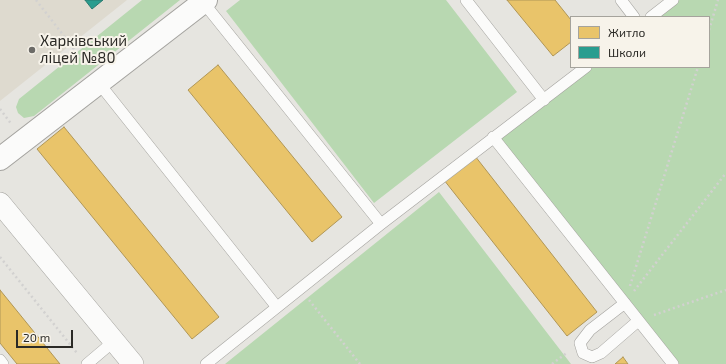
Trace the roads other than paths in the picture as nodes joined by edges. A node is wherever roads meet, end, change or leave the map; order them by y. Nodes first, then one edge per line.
1 (466, 0) edge
2 (621, 0) edge
3 (673, 0) edge
4 (204, 1) edge
5 (633, 16) edge
6 (652, 16) edge
7 (585, 68) edge
8 (94, 76) junction
9 (544, 100) junction
10 (493, 137) junction
11 (0, 159) edge
12 (0, 203) edge
13 (380, 224) junction
14 (625, 303) junction
15 (276, 306) junction
16 (638, 321) junction
17 (113, 342) junction
18 (0, 360) edge
19 (84, 361) edge
20 (3, 364) edge
21 (133, 364) edge
22 (206, 364) edge
23 (673, 364) edge

1 - 9 lane
2 - 5 lane
3 - 6 lane
4 - 8 street
4 - 13 lane
7 - 9 lane
8 - 11 street
8 - 15 lane
9 - 10 lane
10 - 13 lane
10 - 14 lane
12 - 17 street
13 - 15 lane
14 - 16 lane
14 - 16 lane
15 - 22 lane
16 - 23 lane
17 - 19 lane
17 - 21 street
18 - 20 lane

